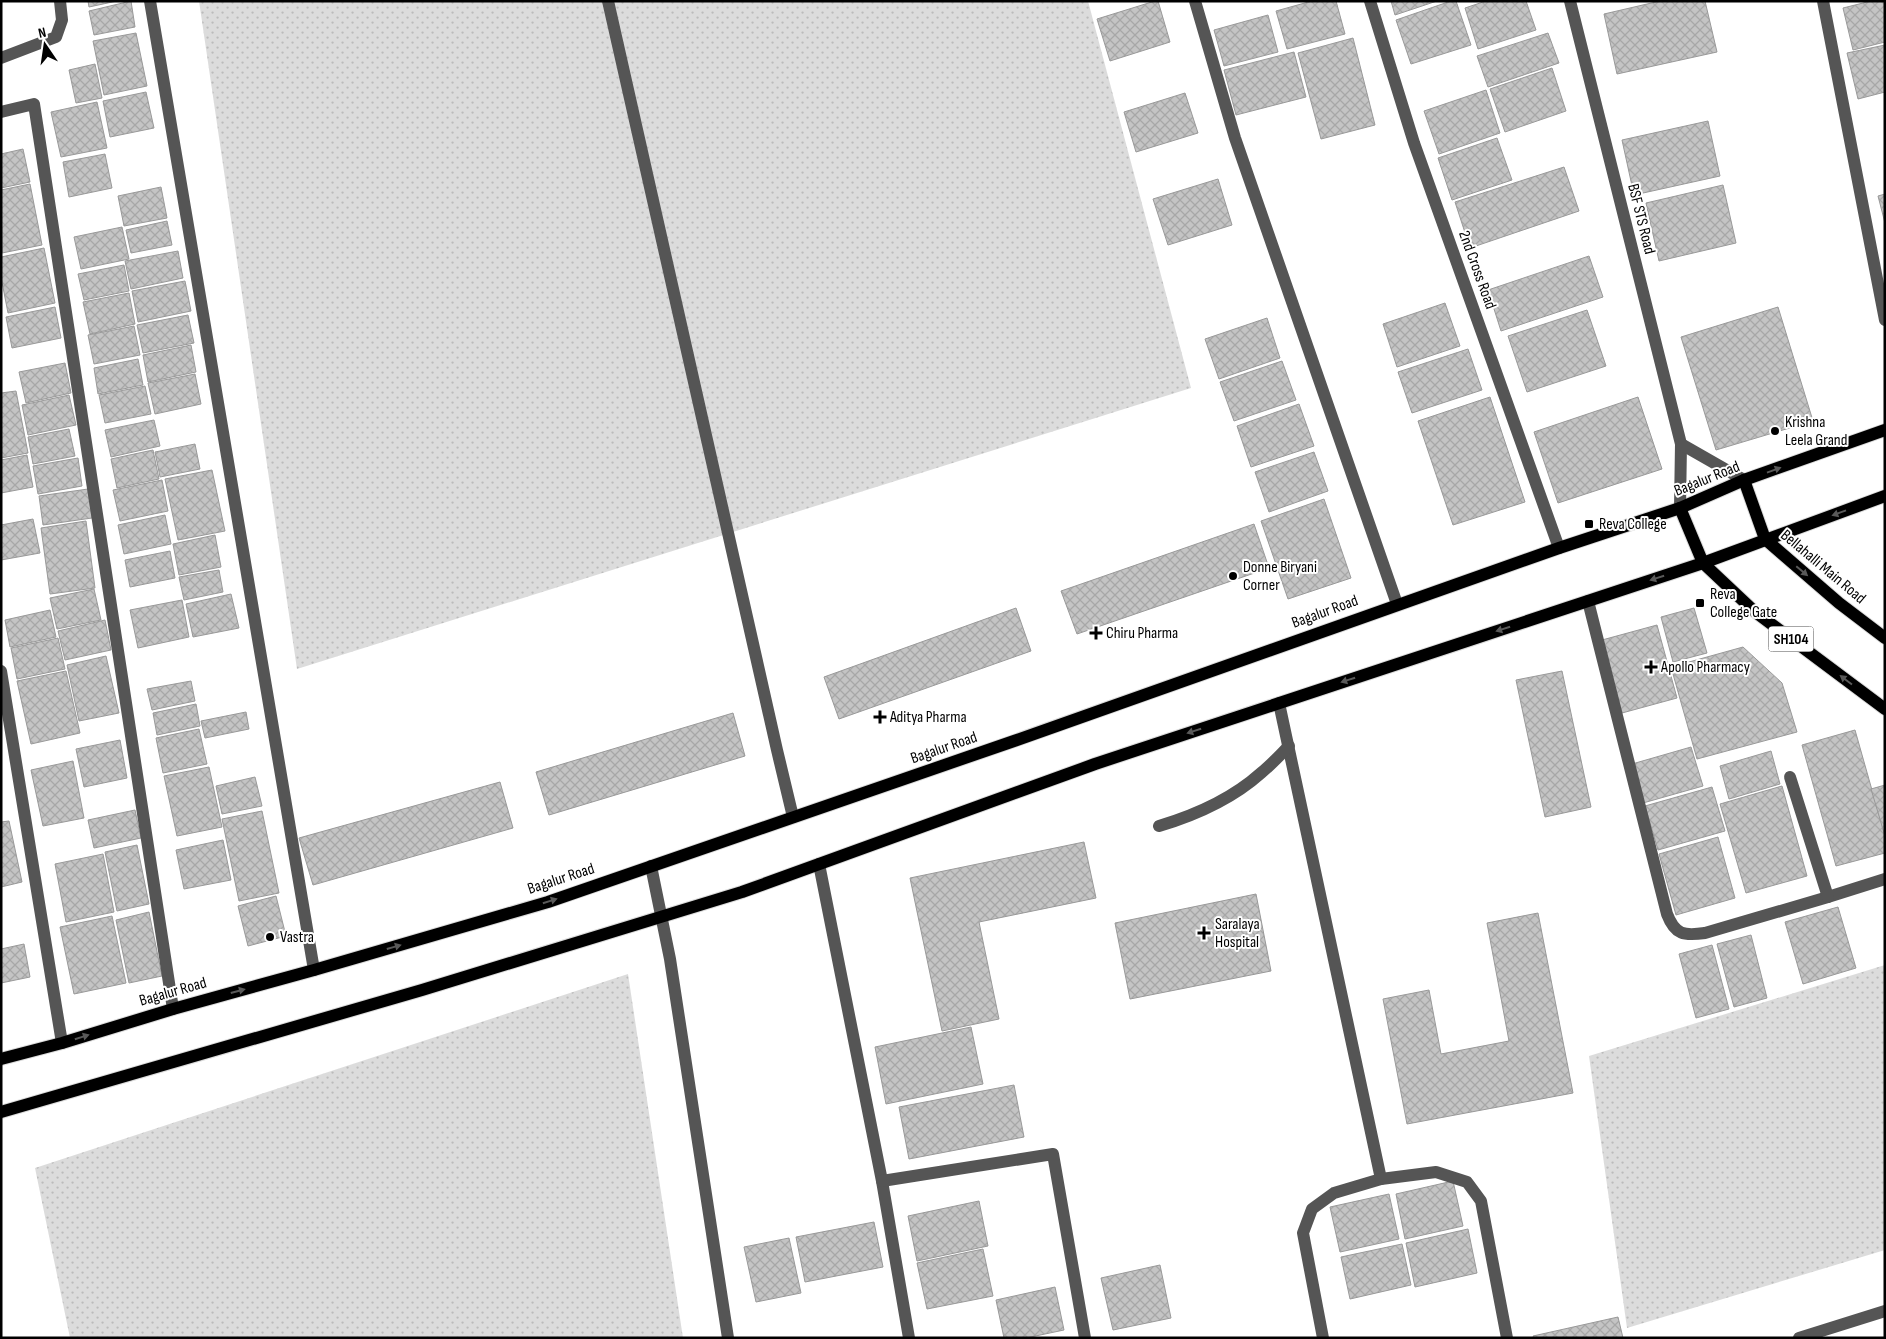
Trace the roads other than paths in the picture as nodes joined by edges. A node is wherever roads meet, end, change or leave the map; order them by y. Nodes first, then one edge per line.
1 (60, 1) edge
2 (150, 1) edge
3 (608, 1) edge
4 (1196, 1) edge
5 (1370, 1) edge
6 (1570, 1) edge
7 (1823, 1) edge
8 (1, 58) edge
9 (1, 112) edge
10 (1885, 320) edge
11 (1885, 430) edge
12 (1681, 444) junction
13 (1744, 480) junction
14 (1885, 496) edge
15 (1680, 508) junction
16 (1765, 539) junction
17 (1559, 548) junction
18 (1703, 563) junction
19 (1588, 601) junction
20 (1396, 604) junction
21 (1885, 638) edge
22 (1, 671) edge
23 (1279, 703) junction
24 (1885, 709) edge
25 (1289, 746) junction
26 (1790, 777) dead end
27 (793, 817) junction
28 (1159, 826) dead end
29 (819, 864) junction
30 (651, 866) junction
31 (1885, 879) edge
32 (1828, 897) junction
33 (661, 917) junction
34 (314, 970) junction
35 (173, 1008) junction
36 (62, 1043) junction
37 (1, 1059) edge
38 (1, 1112) edge
39 (1381, 1179) junction
40 (882, 1181) junction
41 (1885, 1311) edge
42 (728, 1338) edge
43 (909, 1338) edge
44 (1085, 1338) edge
45 (1323, 1338) edge
46 (1507, 1338) edge
47 (1799, 1338) edge

1 - 8 street
2 - 34 street
3 - 27 street
4 - 20 street
5 - 17 street, 2nd Cross Road
6 - 12 street, BSF STS Road
7 - 10 street
9 - 35 street
13 -> 11 main road, Bagalur Road
12 - 13 street
12 - 15 street, BSF STS Road
13 - 15 main road, Bagalur Road
13 - 16 main road
14 -> 16 main road
15 - 17 main road, Bagalur Road
15 - 18 main road, SH104
16 - 18 main road
16 -> 21 main road, Bellahalli Main Road
17 - 20 main road, Bagalur Road
18 -> 19 main road
24 -> 18 main road, SH104
19 -> 23 main road
19 - 32 street
20 - 27 main road, Bagalur Road
22 - 36 street
23 - 25 street
23 -> 29 main road
25 - 28 street
25 - 39 street
26 - 32 street
27 - 30 main road, Bagalur Road
29 - 33 main road
29 - 40 street
30 - 33 street
34 -> 30 main road, Bagalur Road
31 - 32 street
33 - 38 main road
33 - 42 street
35 -> 34 main road, Bagalur Road
36 -> 35 main road, Bagalur Road
36 - 37 main road, Bagalur Road
39 - 45 street
39 - 46 street
40 - 43 street
40 - 44 street
41 - 47 street

